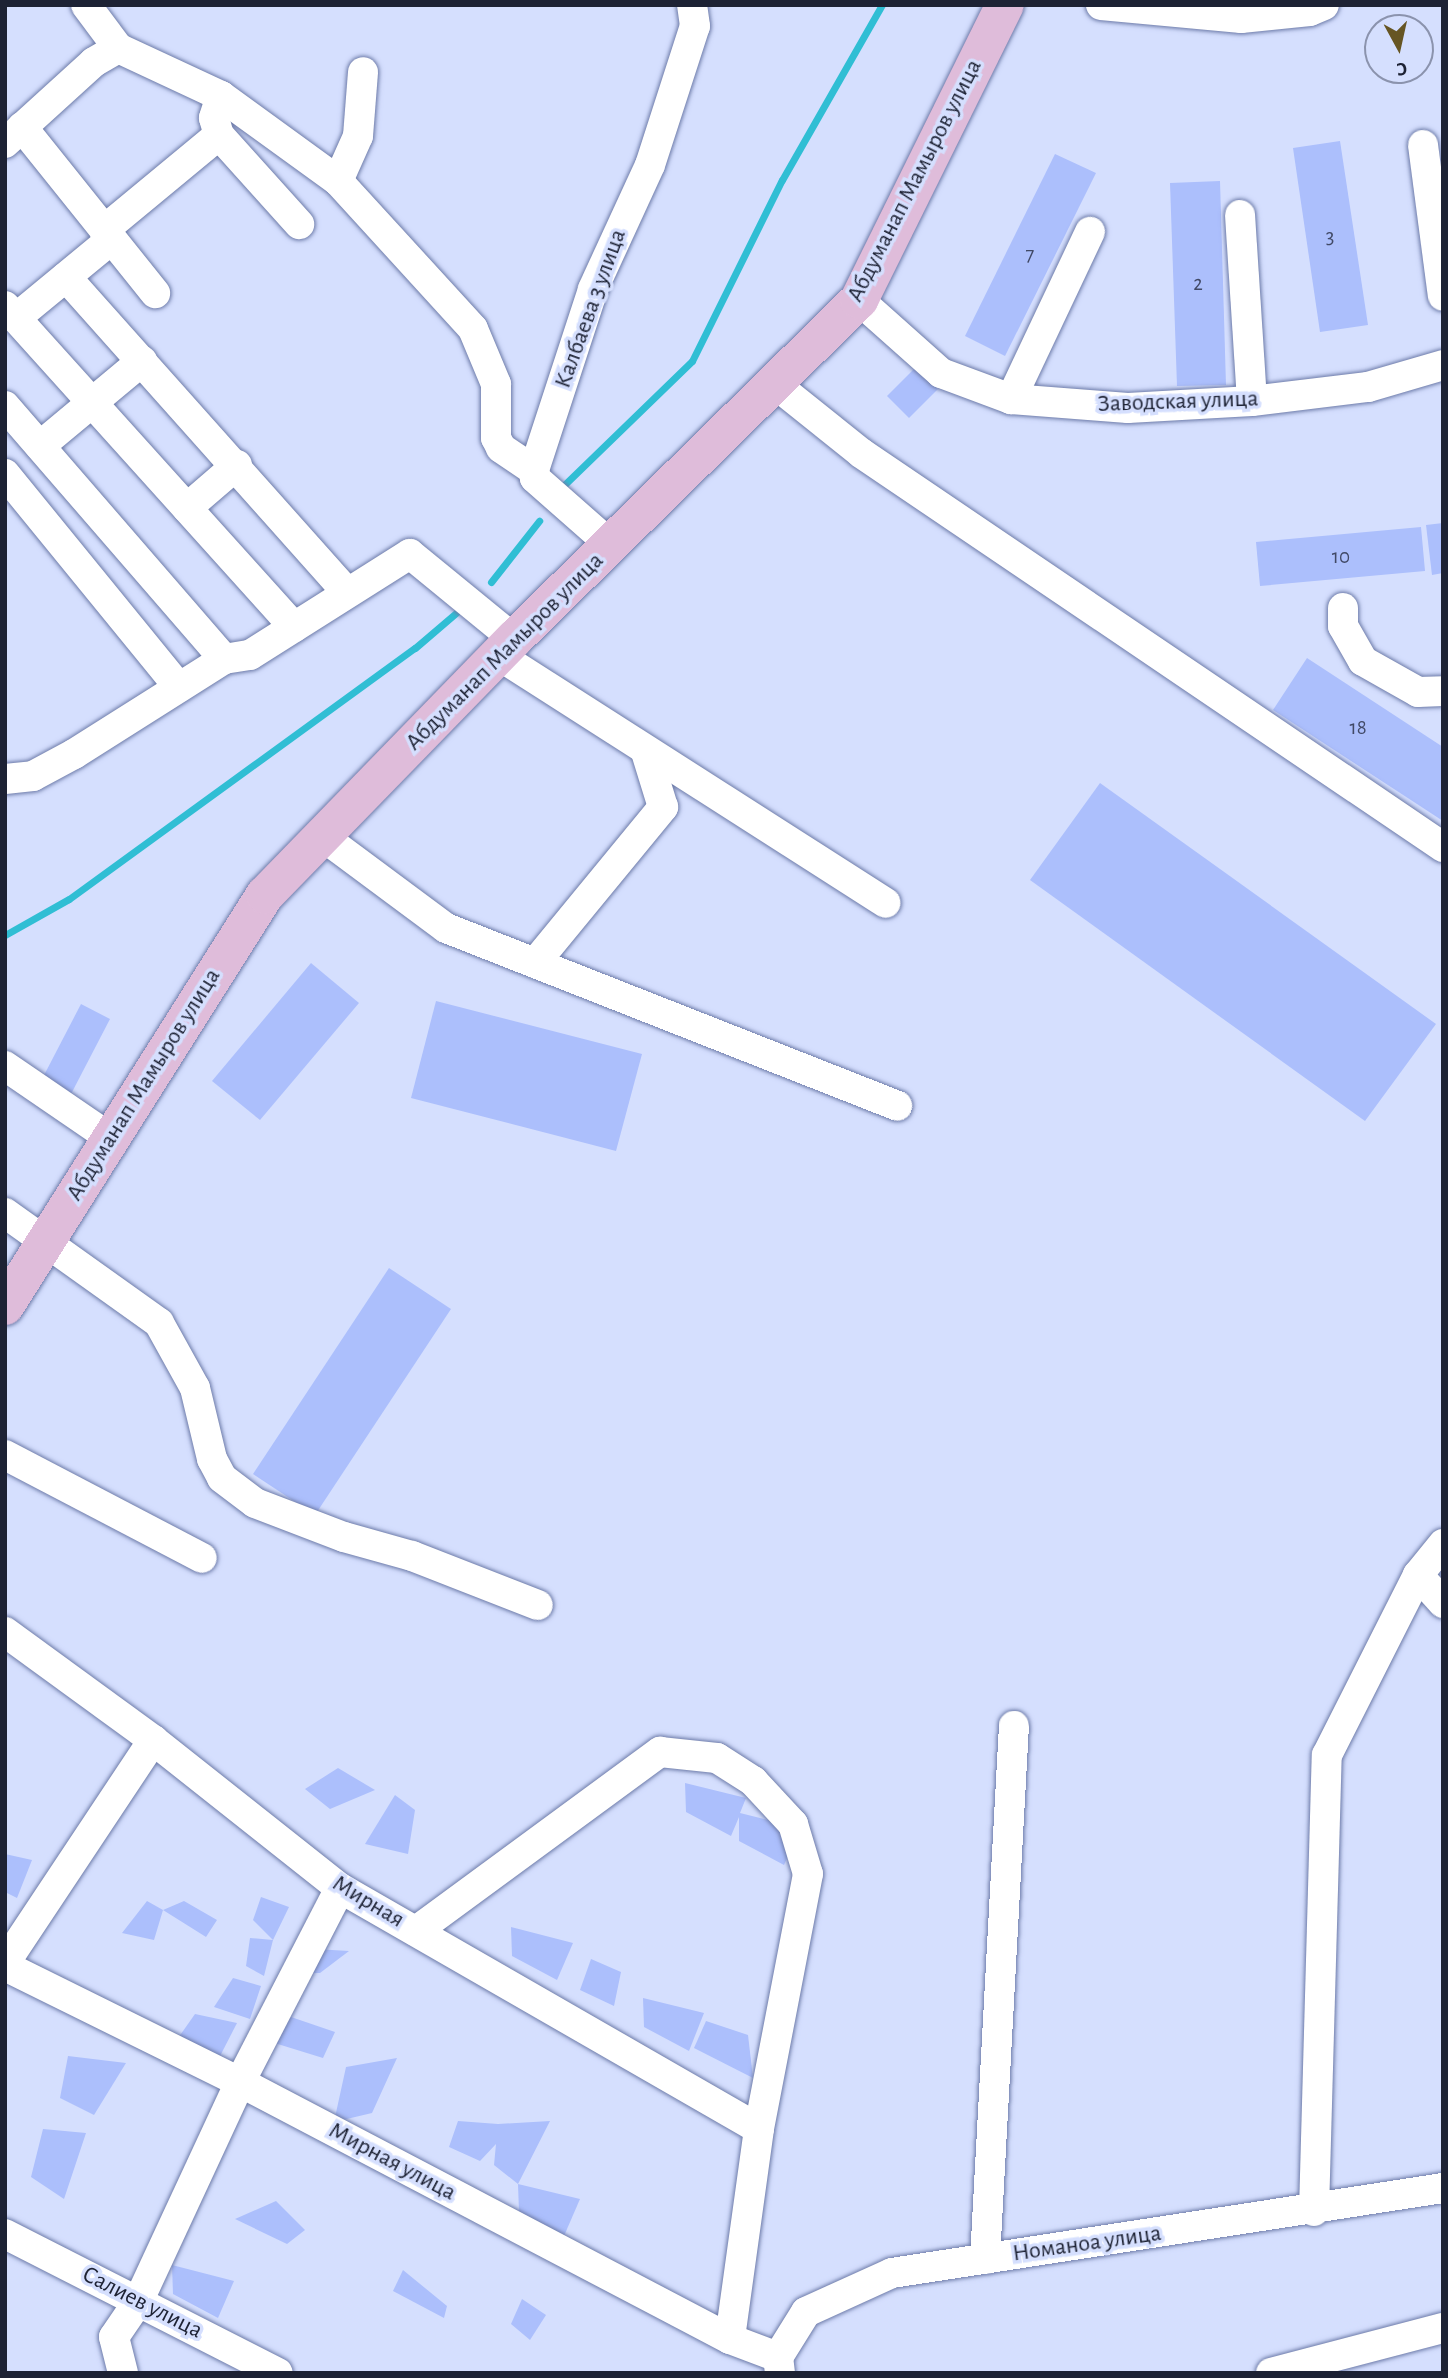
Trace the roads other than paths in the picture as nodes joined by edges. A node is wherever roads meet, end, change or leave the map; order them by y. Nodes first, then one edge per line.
1 (86, 5) edge
2 (692, 5) edge
3 (1005, 5) edge
4 (1102, 5) edge
5 (1324, 5) edge
6 (118, 48) junction
7 (363, 72) dead end
8 (221, 96) junction
9 (13, 135) edge
10 (219, 135) junction
11 (1423, 145) dead end
12 (338, 181) junction
13 (1240, 215) dead end
14 (299, 224) dead end
15 (1090, 232) dead end
16 (108, 234) junction
17 (65, 277) junction
18 (155, 293) dead end
19 (1443, 296) edge
20 (859, 300) junction
21 (11, 312) edge
22 (142, 361) junction
23 (1443, 365) edge
24 (775, 384) junction
25 (1010, 399) junction
26 (1252, 401) junction
27 (93, 402) junction
28 (5, 406) edge
29 (40, 446) junction
30 (237, 465) junction
31 (534, 470) junction
32 (5, 474) edge
33 (187, 508) junction
34 (612, 546) junction
35 (347, 592) junction
36 (1343, 608) dead end
37 (294, 627) junction
38 (506, 647) junction
39 (224, 659) junction
40 (179, 687) junction
41 (1443, 691) edge
42 (646, 752) junction
43 (5, 779) edge
44 (322, 836) junction
45 (1443, 847) edge
46 (886, 903) dead end
47 (535, 963) junction
48 (5, 1066) edge
49 (897, 1106) dead end
50 (110, 1138) junction
51 (5, 1213) edge
52 (45, 1243) junction
53 (5, 1306) edge
54 (5, 1455) edge
55 (1443, 1544) edge
56 (202, 1558) dead end
57 (1418, 1575) junction
58 (1443, 1603) edge
59 (538, 1605) dead end
60 (5, 1632) edge
61 (1014, 1726) dead end
62 (153, 1740) junction
63 (340, 1888) junction
64 (416, 1931) junction
65 (5, 1964) edge
66 (240, 2082) junction
67 (759, 2129) junction
68 (1443, 2188) edge
69 (1314, 2211) junction
70 (5, 2234) edge
71 (985, 2259) junction
72 (138, 2302) junction
73 (1443, 2328) edge
74 (730, 2339) junction
75 (779, 2365) edge
76 (123, 2373) edge
77 (278, 2373) edge
78 (1271, 2373) edge

1 - 6 street
2 - 31 street, Калбаева 3 улица
3 - 20 main road, Абдуманап Мамыров улица
4 - 5 street
6 - 8 street
6 - 9 street
7 - 12 street
8 - 10 street
8 - 12 street
9 - 16 street
10 - 14 street
10 - 16 street
11 - 19 street
12 - 31 street
13 - 26 street
15 - 25 street
16 - 17 street
16 - 18 street
17 - 21 street
17 - 22 street
20 - 24 main road, Абдуманап Мамыров улица
20 - 25 street, Заводская улица
21 - 27 street
22 - 27 street
22 - 30 street
23 - 26 street, Заводская улица
24 - 34 main road, Абдуманап Мамыров улица
24 - 45 street
25 - 26 street, Заводская улица
27 - 29 street
27 - 33 street
28 - 29 street
29 - 39 street
30 - 33 street
30 - 35 street
31 - 34 street
32 - 40 street
33 - 37 street
34 - 38 main road, Абдуманап Мамыров улица
35 - 37 street
35 - 38 street
36 - 41 street
37 - 39 street
38 - 42 street
38 - 44 main road, Абдуманап Мамыров улица
39 - 40 street
40 - 43 street
42 - 46 street
42 - 47 street
44 - 47 street
44 - 50 main road, Абдуманап Мамыров улица
47 - 49 street
48 - 50 street
50 - 52 main road, Абдуманап Мамыров улица
51 - 52 street
52 - 53 main road, Абдуманап Мамыров улица
52 - 59 street
54 - 56 street
55 - 57 street
57 - 58 street
57 - 69 street
60 - 62 street, Мирная
61 - 71 street
62 - 63 street, Мирная
62 - 65 street
63 - 64 street, Мирная
63 - 66 street
64 - 67 street, Мирная
64 - 67 street
65 - 66 street, Мирная улица
66 - 72 street
66 - 74 street, Мирная улица
67 - 74 street
68 - 69 street, Номаноа улица
69 - 71 street, Номаноа улица
70 - 72 street, Салиев улица
71 - 75 street, Номаноа улица
72 - 76 street
72 - 77 street, Салиев улица
73 - 78 street
74 - 75 street, Мирная улица

